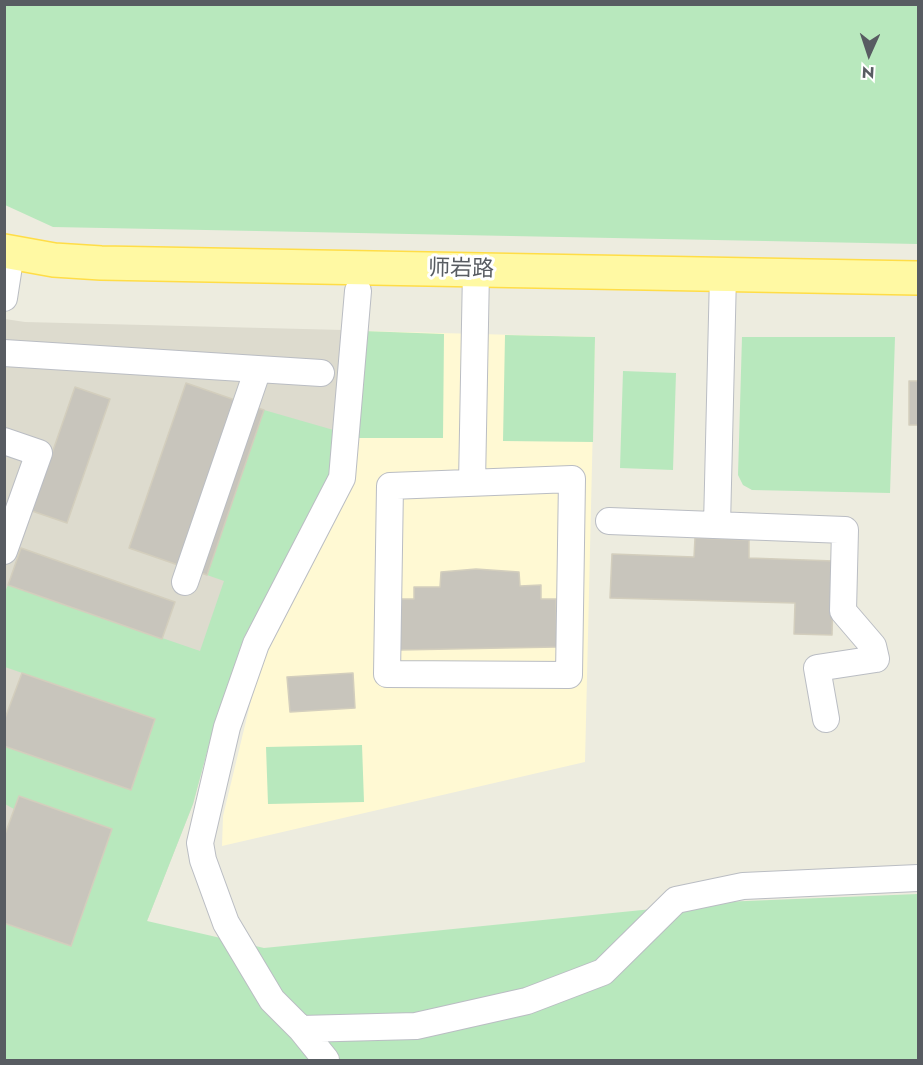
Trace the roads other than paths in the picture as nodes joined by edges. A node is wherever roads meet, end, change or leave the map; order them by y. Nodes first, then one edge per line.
1 (7, 270) edge
2 (918, 278) edge
3 (476, 281) junction
4 (723, 285) junction
5 (358, 291) junction
6 (918, 298) edge
7 (4, 353) edge
8 (258, 369) junction
9 (321, 373) dead end
10 (4, 441) edge
11 (472, 483) junction
12 (609, 521) dead end
13 (717, 525) junction
14 (4, 551) edge
15 (184, 582) dead end
16 (826, 718) dead end
17 (918, 878) edge
18 (301, 1029) junction
19 (326, 1060) edge

1 - 3 main road, 师岩路
1 - 5 main road, 师岩路
2 - 4 main road, 师岩路
3 - 4 main road, 师岩路
3 - 5 main road, 师岩路
3 - 11 street
4 - 6 main road, 师岩路
4 - 13 street
5 - 18 street
7 - 8 street
8 - 9 street
8 - 15 street
10 - 14 street
11 - 11 street
12 - 13 street
13 - 16 street
17 - 18 street
18 - 19 street

